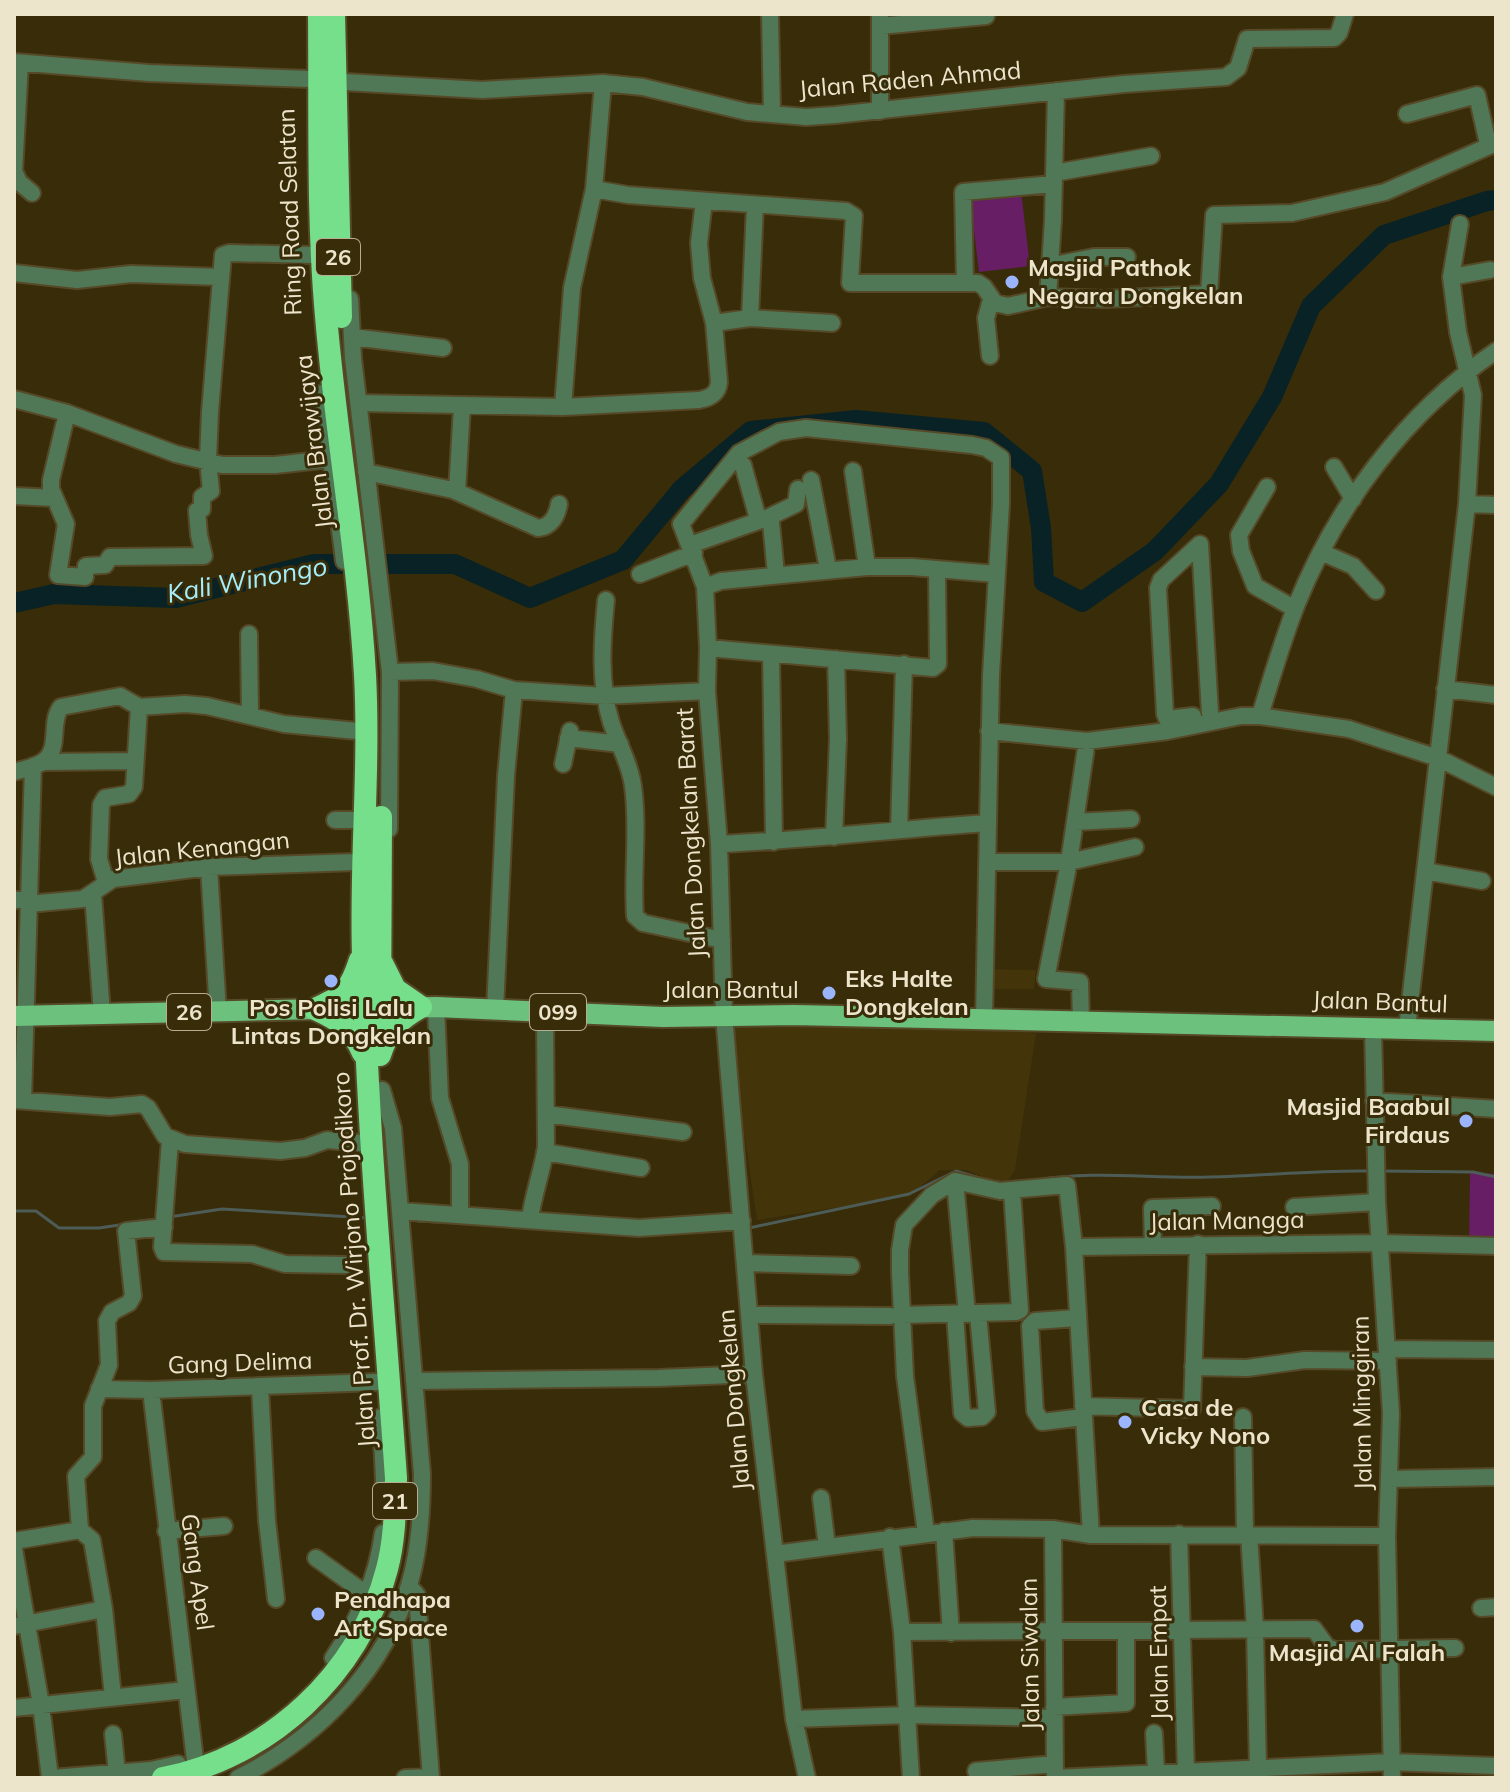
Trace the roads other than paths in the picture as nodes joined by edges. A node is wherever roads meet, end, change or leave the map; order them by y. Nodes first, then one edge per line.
1 (308, 14) edge
2 (319, 14) edge
3 (334, 14) edge
4 (344, 14) edge
5 (770, 14) edge
6 (1345, 14) edge
7 (986, 16) dead end
8 (880, 20) edge
9 (314, 43) junction
10 (17, 63) edge
11 (310, 79) junction
12 (345, 82) junction
13 (1056, 91) junction
14 (602, 92) junction
15 (880, 111) junction
16 (772, 114) junction
17 (1407, 114) dead end
18 (1492, 144) edge
19 (1151, 156) dead end
20 (14, 171) edge
21 (1054, 178) junction
22 (594, 189) junction
23 (32, 193) dead end
24 (704, 201) junction
25 (755, 205) junction
26 (1460, 224) dead end
27 (313, 255) junction
28 (1127, 257) dead end
29 (1049, 266) junction
30 (1490, 270) dead end
31 (14, 273) edge
32 (221, 277) junction
33 (1451, 277) junction
34 (965, 283) junction
35 (1048, 297) junction
36 (991, 300) junction
37 (750, 318) junction
38 (714, 323) junction
39 (832, 323) dead end
40 (352, 337) junction
41 (443, 348) dead end
42 (1496, 351) edge
43 (990, 356) dead end
44 (1468, 375) junction
45 (14, 399) edge
46 (359, 403) junction
47 (462, 406) junction
48 (563, 407) junction
49 (67, 413) junction
50 (330, 459) junction
51 (208, 460) junction
52 (743, 465) dead end
53 (1334, 467) dead end
54 (853, 471) dead end
55 (366, 472) junction
56 (1267, 487) dead end
57 (457, 492) junction
58 (14, 496) edge
59 (55, 498) junction
60 (1353, 499) junction
61 (353, 500) junction
62 (559, 504) dead end
63 (1467, 504) junction
64 (1496, 505) edge
65 (762, 518) junction
66 (692, 549) junction
67 (1321, 552) junction
68 (867, 567) junction
69 (828, 569) junction
70 (937, 569) junction
71 (640, 574) dead end
72 (996, 574) junction
73 (776, 575) junction
74 (705, 587) junction
75 (1376, 591) dead end
76 (606, 600) dead end
77 (367, 606) junction
78 (1295, 609) junction
79 (249, 634) dead end
80 (708, 648) junction
81 (771, 654) junction
82 (836, 659) junction
83 (904, 664) junction
84 (390, 672) junction
85 (361, 679) junction
86 (1445, 689) junction
87 (514, 690) junction
88 (707, 691) junction
89 (1496, 695) edge
90 (605, 696) junction
91 (139, 707) junction
92 (1210, 713) junction
93 (250, 715) junction
94 (1241, 716) junction
95 (1260, 716) junction
96 (357, 731) junction
97 (989, 731) junction
98 (1087, 741) junction
99 (620, 744) junction
100 (1438, 758) junction
101 (135, 761) junction
102 (38, 764) junction
103 (563, 764) dead end
104 (14, 772) edge
105 (1496, 787) edge
106 (1131, 819) dead end
107 (335, 820) dead end
108 (356, 820) junction
109 (1075, 822) junction
110 (988, 823) junction
111 (899, 829) junction
112 (834, 837) junction
113 (774, 842) junction
114 (719, 844) junction
115 (1135, 847) dead end
116 (356, 862) junction
117 (987, 862) junction
118 (1069, 862) junction
119 (209, 867) junction
120 (1425, 871) junction
121 (1482, 881) dead end
122 (100, 888) junction
123 (21, 902) edge
124 (372, 910) junction
125 (722, 940) junction
126 (371, 953) junction
127 (429, 1007) junction
128 (379, 1008) junction
129 (315, 1009) junction
130 (495, 1010) junction
131 (218, 1012) junction
132 (545, 1012) junction
133 (102, 1014) junction
134 (724, 1015) junction
135 (19, 1016) edge
136 (984, 1020) junction
137 (1081, 1020) junction
138 (1373, 1027) junction
139 (1407, 1029) junction
140 (1496, 1031) edge
141 (373, 1056) junction
142 (382, 1090) junction
143 (18, 1100) edge
144 (1374, 1101) junction
145 (1496, 1109) edge
146 (546, 1114) junction
147 (683, 1132) dead end
148 (170, 1140) junction
149 (372, 1144) junction
150 (545, 1152) junction
151 (641, 1168) dead end
152 (955, 1181) junction
153 (1012, 1191) junction
154 (1377, 1202) junction
155 (1212, 1206) dead end
156 (1294, 1207) dead end
157 (400, 1211) junction
158 (460, 1215) junction
159 (530, 1219) junction
160 (742, 1221) junction
161 (164, 1223) junction
162 (1380, 1243) junction
163 (1198, 1244) junction
164 (1153, 1246) junction
165 (1496, 1246) edge
166 (1074, 1247) junction
167 (746, 1263) junction
168 (346, 1265) dead end
169 (851, 1266) dead end
170 (383, 1314) junction
171 (967, 1314) junction
172 (750, 1315) junction
173 (896, 1315) junction
174 (1077, 1318) junction
175 (1496, 1350) edge
176 (1388, 1355) junction
177 (1193, 1367) junction
178 (754, 1374) junction
179 (414, 1381) junction
180 (378, 1382) junction
181 (103, 1384) junction
182 (260, 1386) junction
183 (151, 1390) junction
184 (1083, 1412) junction
185 (1243, 1417) dead end
186 (1496, 1477) edge
187 (1389, 1479) junction
188 (821, 1498) dead end
189 (224, 1526) dead end
190 (1053, 1529) junction
191 (80, 1530) junction
192 (166, 1531) junction
193 (944, 1531) junction
194 (926, 1533) junction
195 (1179, 1534) junction
196 (1247, 1534) junction
197 (1091, 1535) junction
198 (1387, 1536) junction
199 (890, 1537) junction
200 (14, 1541) edge
201 (827, 1547) junction
202 (14, 1549) edge
203 (775, 1554) junction
204 (316, 1558) dead end
205 (409, 1586) junction
206 (366, 1594) junction
207 (276, 1599) dead end
208 (104, 1609) junction
209 (20, 1625) edge
210 (1255, 1629) junction
211 (1183, 1630) junction
212 (1126, 1631) junction
213 (902, 1632) junction
214 (1053, 1632) junction
215 (951, 1633) junction
216 (1389, 1648) junction
217 (1455, 1648) dead end
218 (186, 1690) junction
219 (113, 1697) junction
220 (41, 1705) junction
221 (14, 1708) edge
222 (1054, 1712) junction
223 (907, 1715) junction
224 (794, 1719) junction
225 (1154, 1733) dead end
226 (113, 1734) dead end
227 (195, 1760) junction
228 (1392, 1770) edge
229 (1486, 1770) edge
230 (976, 1771) dead end
231 (1054, 1771) edge
232 (1156, 1772) junction
233 (1186, 1772) junction
234 (1268, 1772) edge
235 (117, 1773) junction
236 (51, 1778) edge
237 (163, 1778) edge
238 (214, 1778) edge
239 (238, 1778) edge
240 (405, 1778) edge
241 (431, 1778) edge
242 (807, 1778) edge
243 (911, 1778) edge

1 - 9 street, Ring Road Selatan
2 - 9 highway, Jalan Brawijaya / 26
3 - 61 highway, Jalan Brawijaya / 26
4 - 12 street
5 - 16 street
6 - 13 street, Jalan Raden Ahmad
7 - 8 street
8 - 15 street
9 - 11 street, Ring Road Selatan
9 - 61 highway, Jalan Brawijaya / 26
10 - 11 street
10 - 20 street
11 - 27 street, Ring Road Selatan
12 - 14 street, Jalan Raden Ahmad
12 - 40 street
13 - 15 street, Jalan Raden Ahmad
13 - 21 street
14 - 16 street, Jalan Raden Ahmad
14 - 22 street
15 - 16 street, Jalan Raden Ahmad
17 - 18 street
18 - 35 street
19 - 21 street
20 - 23 street
21 - 29 street
21 - 34 street
22 - 24 street
22 - 48 street
24 - 25 street
24 - 38 street
25 - 34 street
25 - 37 street
26 - 33 street
27 - 32 street
27 - 50 street, Ring Road Selatan
28 - 29 street
29 - 35 street
30 - 33 street
31 - 32 street
32 - 51 street
33 - 44 street
34 - 36 street
35 - 36 street
36 - 43 street
37 - 38 street
37 - 39 street
38 - 48 street
40 - 41 street
40 - 46 street
42 - 44 street
44 - 60 street
44 - 63 street
45 - 49 street
46 - 47 street
46 - 55 street
47 - 48 street
47 - 57 street
49 - 51 street
49 - 59 street
50 - 51 street
50 - 61 street, Ring Road Selatan
51 - 59 street
52 - 65 street
53 - 60 street
54 - 68 street
55 - 57 street
55 - 61 street
56 - 78 street
57 - 62 street
58 - 59 street
60 - 67 street
61 - 77 highway, Jalan Brawijaya / 26
63 - 64 street
63 - 86 street
65 - 66 street
65 - 69 street
65 - 73 street
66 - 71 street
66 - 72 street
66 - 74 street, Jalan Dongkelan Barat
67 - 75 street
67 - 78 street
68 - 69 street
68 - 70 street
69 - 73 street
70 - 72 street
70 - 83 street
72 - 97 street
73 - 74 street
74 - 80 street, Jalan Dongkelan Barat
76 - 90 street
77 - 84 street
77 - 85 highway, Jalan Brawijaya / 26
77 - 124 highway, Jalan Brawijaya / 26
78 - 95 street
79 - 93 street
80 - 81 street
80 - 88 street, Jalan Dongkelan Barat
81 - 82 street
81 - 113 street
82 - 83 street
82 - 112 street
83 - 111 street
84 - 87 street
84 - 124 street
85 - 96 street
85 - 124 highway, Jalan Brawijaya / 26
86 - 89 street
86 - 100 street
87 - 90 street
87 - 130 street
88 - 90 street
88 - 114 street, Jalan Dongkelan Barat
90 - 99 street
91 - 93 street
91 - 101 street
91 - 102 street
92 - 92 street
92 - 94 street
93 - 96 street
94 - 95 street
94 - 98 street
95 - 100 street
96 - 108 street
97 - 98 street
97 - 110 street
98 - 109 street
99 - 103 street
99 - 125 street
100 - 105 street
100 - 120 street
101 - 102 street
101 - 122 street
102 - 104 street
102 - 123 street
106 - 109 street
107 - 108 street
108 - 116 street
109 - 118 street
110 - 111 street
110 - 117 street
111 - 112 street
112 - 113 street
113 - 114 street
114 - 125 street, Jalan Dongkelan Barat
115 - 118 street
116 - 119 street, Jalan Kenangan
116 - 124 street
117 - 118 street
117 - 136 street
118 - 137 street
119 - 122 street, Jalan Kenangan
119 - 131 street
120 - 121 street
120 - 139 street
122 - 123 street, Jalan Kenangan
122 - 133 street
123 - 135 street
124 - 126 highway, Jalan Brawijaya / 26
125 - 134 street, Jalan Dongkelan Barat
126 - 127 highway
126 - 128 highway, Jalan Brawijaya / 26
126 - 129 highway
127 - 128 main road, Jalan Bantul / 099
127 - 130 main road, Jalan Bantul / 099
127 - 141 highway
127 - 158 street
128 - 129 main road, Jalan Bantul / 26
128 - 141 highway, Jalan Prof. Dr. Wirjono Projodikoro / 21
129 - 131 main road, Jalan Bantul / 26
129 - 141 highway
130 - 132 main road, Jalan Bantul / 099
131 - 133 main road, Jalan Bantul / 26
132 - 134 main road, Jalan Bantul / 099
132 - 146 street
133 - 135 main road, Jalan Bantul / 26
134 - 136 main road, Jalan Bantul
134 - 160 street, Jalan Dongkelan
135 - 143 street
136 - 137 main road, Jalan Bantul
137 - 138 main road, Jalan Bantul
138 - 139 main road, Jalan Bantul
138 - 144 street, Jalan Minggiran
139 - 140 main road, Jalan Bantul
141 - 142 highway, Jalan Prof. Dr. Wirjono Projodikoro / 21
141 - 149 highway, Jalan Prof. Dr. Wirjono Projodikoro / 21
142 - 157 street
142 - 238 highway, 21
143 - 148 street
144 - 145 street
144 - 154 street, Jalan Minggiran
146 - 147 street
146 - 150 street
148 - 149 street
148 - 161 street
149 - 170 highway, Jalan Prof. Dr. Wirjono Projodikoro / 21
150 - 151 street
150 - 159 street
152 - 153 street
152 - 171 street
152 - 173 street
153 - 166 street
153 - 171 street
154 - 156 street
154 - 162 street, Jalan Minggiran
155 - 164 street
157 - 158 street
157 - 179 street
158 - 159 street
159 - 160 street
160 - 167 street, Jalan Dongkelan
161 - 168 street
161 - 181 street
162 - 163 street, Jalan Mangga
162 - 165 street, Jalan Mangga
162 - 176 street, Jalan Minggiran
163 - 164 street, Jalan Mangga
163 - 177 street
164 - 166 street, Jalan Mangga
166 - 174 street
167 - 169 street
167 - 172 street, Jalan Dongkelan
170 - 180 street
170 - 237 highway, Jalan Prof. Dr. Wirjono Projodikoro / 21
171 - 171 street
171 - 173 street
172 - 173 street
172 - 178 street, Jalan Dongkelan
173 - 194 street
174 - 184 street
174 - 184 street
175 - 176 street
176 - 177 street
176 - 187 street, Jalan Minggiran
177 - 184 street
178 - 179 street
178 - 203 street, Jalan Dongkelan
179 - 205 street
180 - 182 street, Gang Delima
180 - 206 street
181 - 183 street, Gang Delima
181 - 191 street
182 - 183 street, Gang Delima
182 - 207 street
183 - 192 street, Gang Apel
184 - 197 street
185 - 196 street
186 - 187 street
187 - 198 street, Jalan Minggiran
188 - 201 street
189 - 192 street
190 - 193 street
190 - 197 street
190 - 214 street, Jalan Siwalan
191 - 200 street
191 - 208 street
192 - 218 street, Gang Apel
193 - 194 street
193 - 215 street
194 - 199 street
195 - 196 street
195 - 197 street
195 - 211 street, Jalan Empat
196 - 198 street
196 - 210 street
198 - 216 street, Jalan Minggiran
199 - 201 street
199 - 213 street
201 - 203 street
202 - 209 street
203 - 224 street, Jalan Dongkelan
204 - 206 street
205 - 239 street
205 - 241 street
206 - 227 street
208 - 209 street
208 - 219 street
209 - 220 street
210 - 211 street
210 - 216 street
210 - 234 street
211 - 212 street
211 - 233 street, Jalan Empat
212 - 214 street
212 - 222 street
213 - 215 street
213 - 223 street
214 - 215 street
214 - 222 street, Jalan Siwalan
216 - 217 street
216 - 228 street, Jalan Minggiran
218 - 219 street
218 - 227 street, Gang Apel
219 - 220 street
220 - 221 street
220 - 236 street
222 - 223 street
222 - 231 street, Jalan Siwalan
223 - 224 street
223 - 243 street
224 - 242 street, Jalan Dongkelan
225 - 232 street
226 - 235 street
227 - 235 street
228 - 229 street
228 - 234 street
230 - 231 street
231 - 232 street
232 - 233 street
233 - 234 street
235 - 236 street
240 - 241 street

